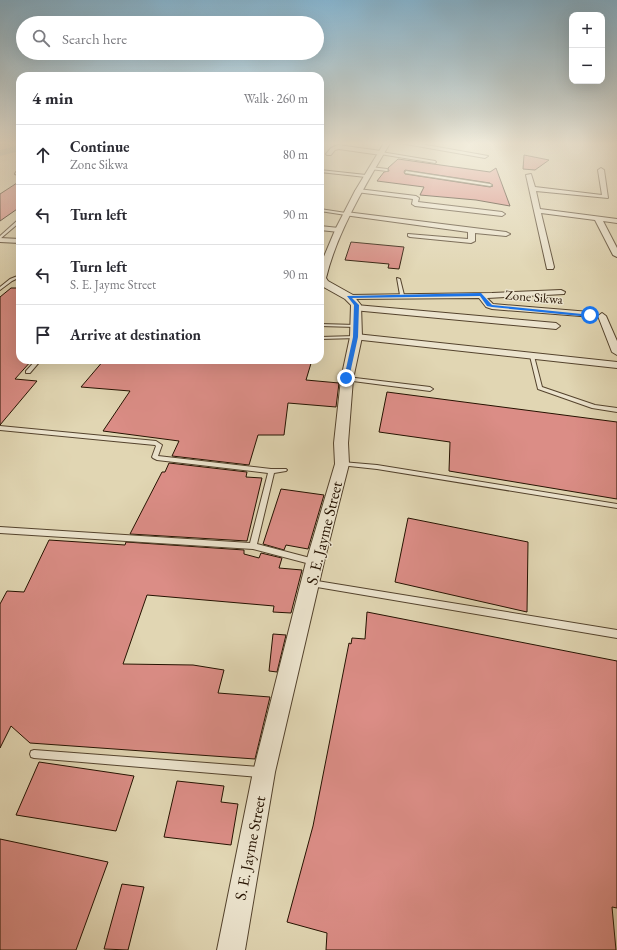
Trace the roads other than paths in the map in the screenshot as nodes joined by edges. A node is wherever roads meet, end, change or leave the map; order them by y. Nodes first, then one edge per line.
1 (361, 187) edge
2 (604, 187) edge
3 (533, 189) joint
4 (358, 191) junction
5 (324, 211) edge
6 (537, 211) junction
7 (346, 214) junction
8 (598, 219) junction
9 (496, 221) junction
10 (617, 221) edge
11 (16, 224) edge
12 (324, 228) edge
13 (339, 230) junction
14 (472, 231) junction
15 (506, 234) dead end
16 (410, 235) dead end
17 (0, 239) edge
18 (16, 241) edge
19 (615, 246) edge
20 (617, 255) edge
21 (324, 265) edge
22 (550, 267) dead end
23 (16, 278) edge
24 (398, 279) dead end
25 (324, 283) edge
26 (0, 289) edge
27 (561, 292) dead end
28 (402, 295) junction
29 (481, 295) junction
30 (352, 302) junction
31 (590, 315) dead end
32 (602, 316) dead end
33 (324, 326) edge
34 (556, 326) dead end
35 (356, 331) junction
36 (324, 337) edge
37 (617, 352) edge
38 (532, 356) junction
39 (35, 364) edge
40 (617, 365) edge
41 (28, 372) dead end
42 (346, 378) junction
43 (430, 389) dead end
44 (617, 410) edge
45 (0, 428) edge
46 (342, 464) junction
47 (284, 470) dead end
48 (271, 471) junction
49 (617, 506) edge
50 (0, 530) edge
51 (253, 546) junction
52 (315, 562) junction
53 (311, 582) junction
54 (617, 634) edge
55 (34, 754) dead end
56 (264, 772) junction
57 (230, 950) edge

1 - 4 street
2 - 3 street
3 - 6 street
4 - 7 street
4 - 9 street
5 - 7 lane
6 - 8 street
6 - 22 street
7 - 13 street
7 - 14 street
8 - 10 street
8 - 19 street
9 - 14 street
9 - 15 street
11 - 17 lane
12 - 13 street
13 - 21 street
14 - 16 street
17 - 18 street
19 - 20 street
23 - 26 lane
24 - 28 lane
25 - 30 street
27 - 29 street
28 - 29 street
28 - 30 street
29 - 31 street, Zone Sikwa
30 - 34 street
30 - 35 street, S. E. Jayme Street
32 - 37 street
33 - 35 lane
35 - 36 lane
35 - 38 street
35 - 42 street, S. E. Jayme Street
38 - 40 street
38 - 44 lane
39 - 41 lane
42 - 43 lane
42 - 46 street, S. E. Jayme Street
45 - 48 lane
46 - 49 lane
46 - 52 street, S. E. Jayme Street
47 - 48 lane
48 - 51 lane
50 - 51 lane
51 - 52 lane
52 - 53 street, S. E. Jayme Street
53 - 54 lane
53 - 56 street, S. E. Jayme Street
55 - 56 lane
56 - 57 street, S. E. Jayme Street

